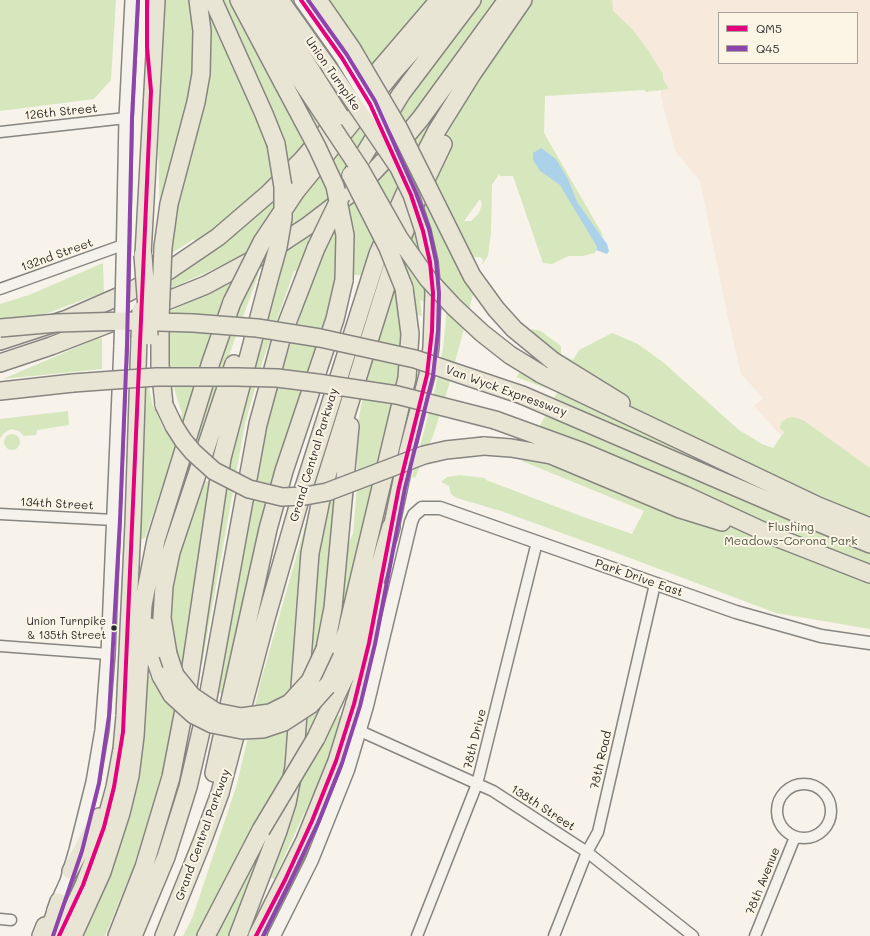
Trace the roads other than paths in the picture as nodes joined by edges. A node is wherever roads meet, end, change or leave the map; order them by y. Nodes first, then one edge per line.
1 (132, 0) edge
2 (147, 0) edge
3 (157, 0) edge
4 (198, 0) edge
5 (212, 0) edge
6 (239, 0) edge
7 (250, 0) edge
8 (266, 0) edge
9 (281, 0) edge
10 (300, 0) edge
11 (318, 0) edge
12 (439, 0) edge
13 (458, 0) edge
14 (472, 0) edge
15 (516, 3) edge
16 (347, 54) junction
17 (298, 77) junction
18 (151, 91) junction
19 (126, 118) junction
20 (0, 132) edge
21 (398, 168) junction
22 (123, 245) junction
23 (143, 255) joint
24 (268, 283) junction
25 (0, 289) edge
26 (0, 328) edge
27 (144, 337) junction
28 (0, 341) edge
29 (0, 362) edge
30 (360, 367) junction
31 (0, 391) edge
32 (164, 405) junction
33 (672, 435) junction
34 (0, 514) edge
35 (114, 520) junction
36 (391, 527) junction
37 (870, 527) edge
38 (778, 538) junction
39 (537, 542) junction
40 (870, 544) edge
41 (152, 559) junction
42 (870, 574) edge
43 (655, 584) junction
44 (870, 643) edge
45 (0, 646) edge
46 (108, 654) junction
47 (360, 731) junction
48 (121, 749) junction
49 (477, 784) junction
50 (794, 836) junction
51 (587, 852) junction
52 (70, 871) junction
53 (191, 871) junction
54 (58, 901) joint
55 (0, 919) edge
56 (11, 920) dead end
57 (43, 934) edge
58 (59, 936) edge
59 (73, 936) edge
60 (117, 936) edge
61 (133, 936) edge
62 (164, 936) edge
63 (206, 936) edge
64 (238, 936) edge
65 (256, 936) edge
66 (274, 936) edge
67 (417, 936) edge
68 (554, 936) edge
69 (693, 936) edge
70 (755, 936) edge

1 - 19 main road
2 - 18 main road
3 - 18 main road
4 - 32 highway, bridge
5 - 24 highway, bridge
6 - 17 highway
7 - 17 highway
8 - 17 highway
9 - 21 main road, Union Turnpike, bridge
10 - 16 main road, Union Turnpike
11 - 16 highway
12 - 28 highway
13 - 41 highway, bridge
14 - 61 highway, bridge
15 - 29 highway
15 - 30 highway
15 - 53 highway, Grand Central Parkway
16 - 21 main road, Union Turnpike, bridge
16 - 33 highway, bridge
17 - 33 highway, bridge
17 - 41 highway, bridge
17 - 53 highway, bridge
18 - 23 main road
19 - 20 street, 126th Street
19 - 22 main road
21 - 36 main road, Union Turnpike, bridge
22 - 25 street, 132nd Street
22 - 35 main road, bridge
23 - 27 highway, bridge
24 - 30 highway, bridge
24 - 60 highway
26 - 40 highway, Van Wyck Expressway, bridge
27 - 32 highway
27 - 48 main road
30 - 64 highway
31 - 38 highway, bridge
32 - 38 highway, bridge
33 - 37 highway
34 - 35 street, 134th Street
35 - 46 main road
36 - 63 highway, bridge
36 - 65 main road, Union Turnpike
38 - 42 highway
39 - 43 street, Park Drive East
39 - 47 street, Park Drive East
39 - 49 street, 78th Drive
41 - 59 highway
43 - 44 street, Park Drive East
43 - 51 street, 78th Road
45 - 46 street
46 - 52 main road
47 - 49 street, 138th Street
47 - 66 street
48 - 52 main road
48 - 58 main road
49 - 51 street, 138th Street
49 - 67 street, 78th Drive
50 - 50 street, 78th Avenue
50 - 70 street, 78th Avenue
51 - 68 street, 78th Road
51 - 69 street, 138th Street
52 - 54 main road
53 - 62 highway, Grand Central Parkway
54 - 57 main road
55 - 56 street

